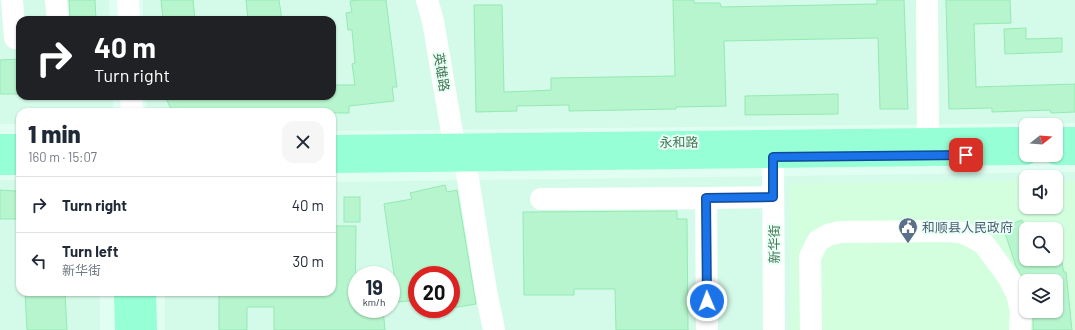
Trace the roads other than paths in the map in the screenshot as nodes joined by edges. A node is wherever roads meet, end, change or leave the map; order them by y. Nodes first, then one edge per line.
1 (12, 0) edge
2 (56, 0) edge
3 (128, 0) edge
4 (427, 0) edge
5 (927, 0) edge
6 (58, 16) edge
7 (129, 16) edge
8 (12, 38) edge
9 (1019, 138) edge
10 (1063, 138) edge
11 (1075, 138) edge
12 (928, 139) junction
13 (0, 145) edge
14 (16, 145) edge
15 (336, 146) edge
16 (459, 152) junction
17 (1019, 154) edge
18 (1063, 154) edge
19 (1075, 154) edge
20 (773, 157) junction
21 (336, 162) edge
22 (0, 164) edge
23 (16, 164) edge
24 (773, 197) junction
25 (706, 198) junction
26 (541, 200) dead end
27 (125, 296) edge
28 (145, 296) edge
29 (126, 330) edge
30 (146, 330) edge
31 (494, 330) edge
32 (707, 330) edge
33 (774, 330) edge
34 (810, 330) edge
35 (1020, 330) edge

1 - 8 street
2 - 6 street
3 - 7 street
4 - 16 street, 英雄路
5 - 12 street
9 - 12 main road, 永和路
10 - 11 main road
12 - 16 main road, 永和路
13 - 14 main road
15 - 16 main road, 永和路
16 - 20 main road, 永和路
16 - 21 main road, 永和路
16 - 31 street, 英雄路
17 - 20 main road, 永和路
18 - 19 main road
20 - 24 street, 新华街
22 - 23 main road
24 - 25 street
24 - 33 street, 新华街
25 - 26 street
25 - 32 street
27 - 29 main road
28 - 30 main road
34 - 35 street

